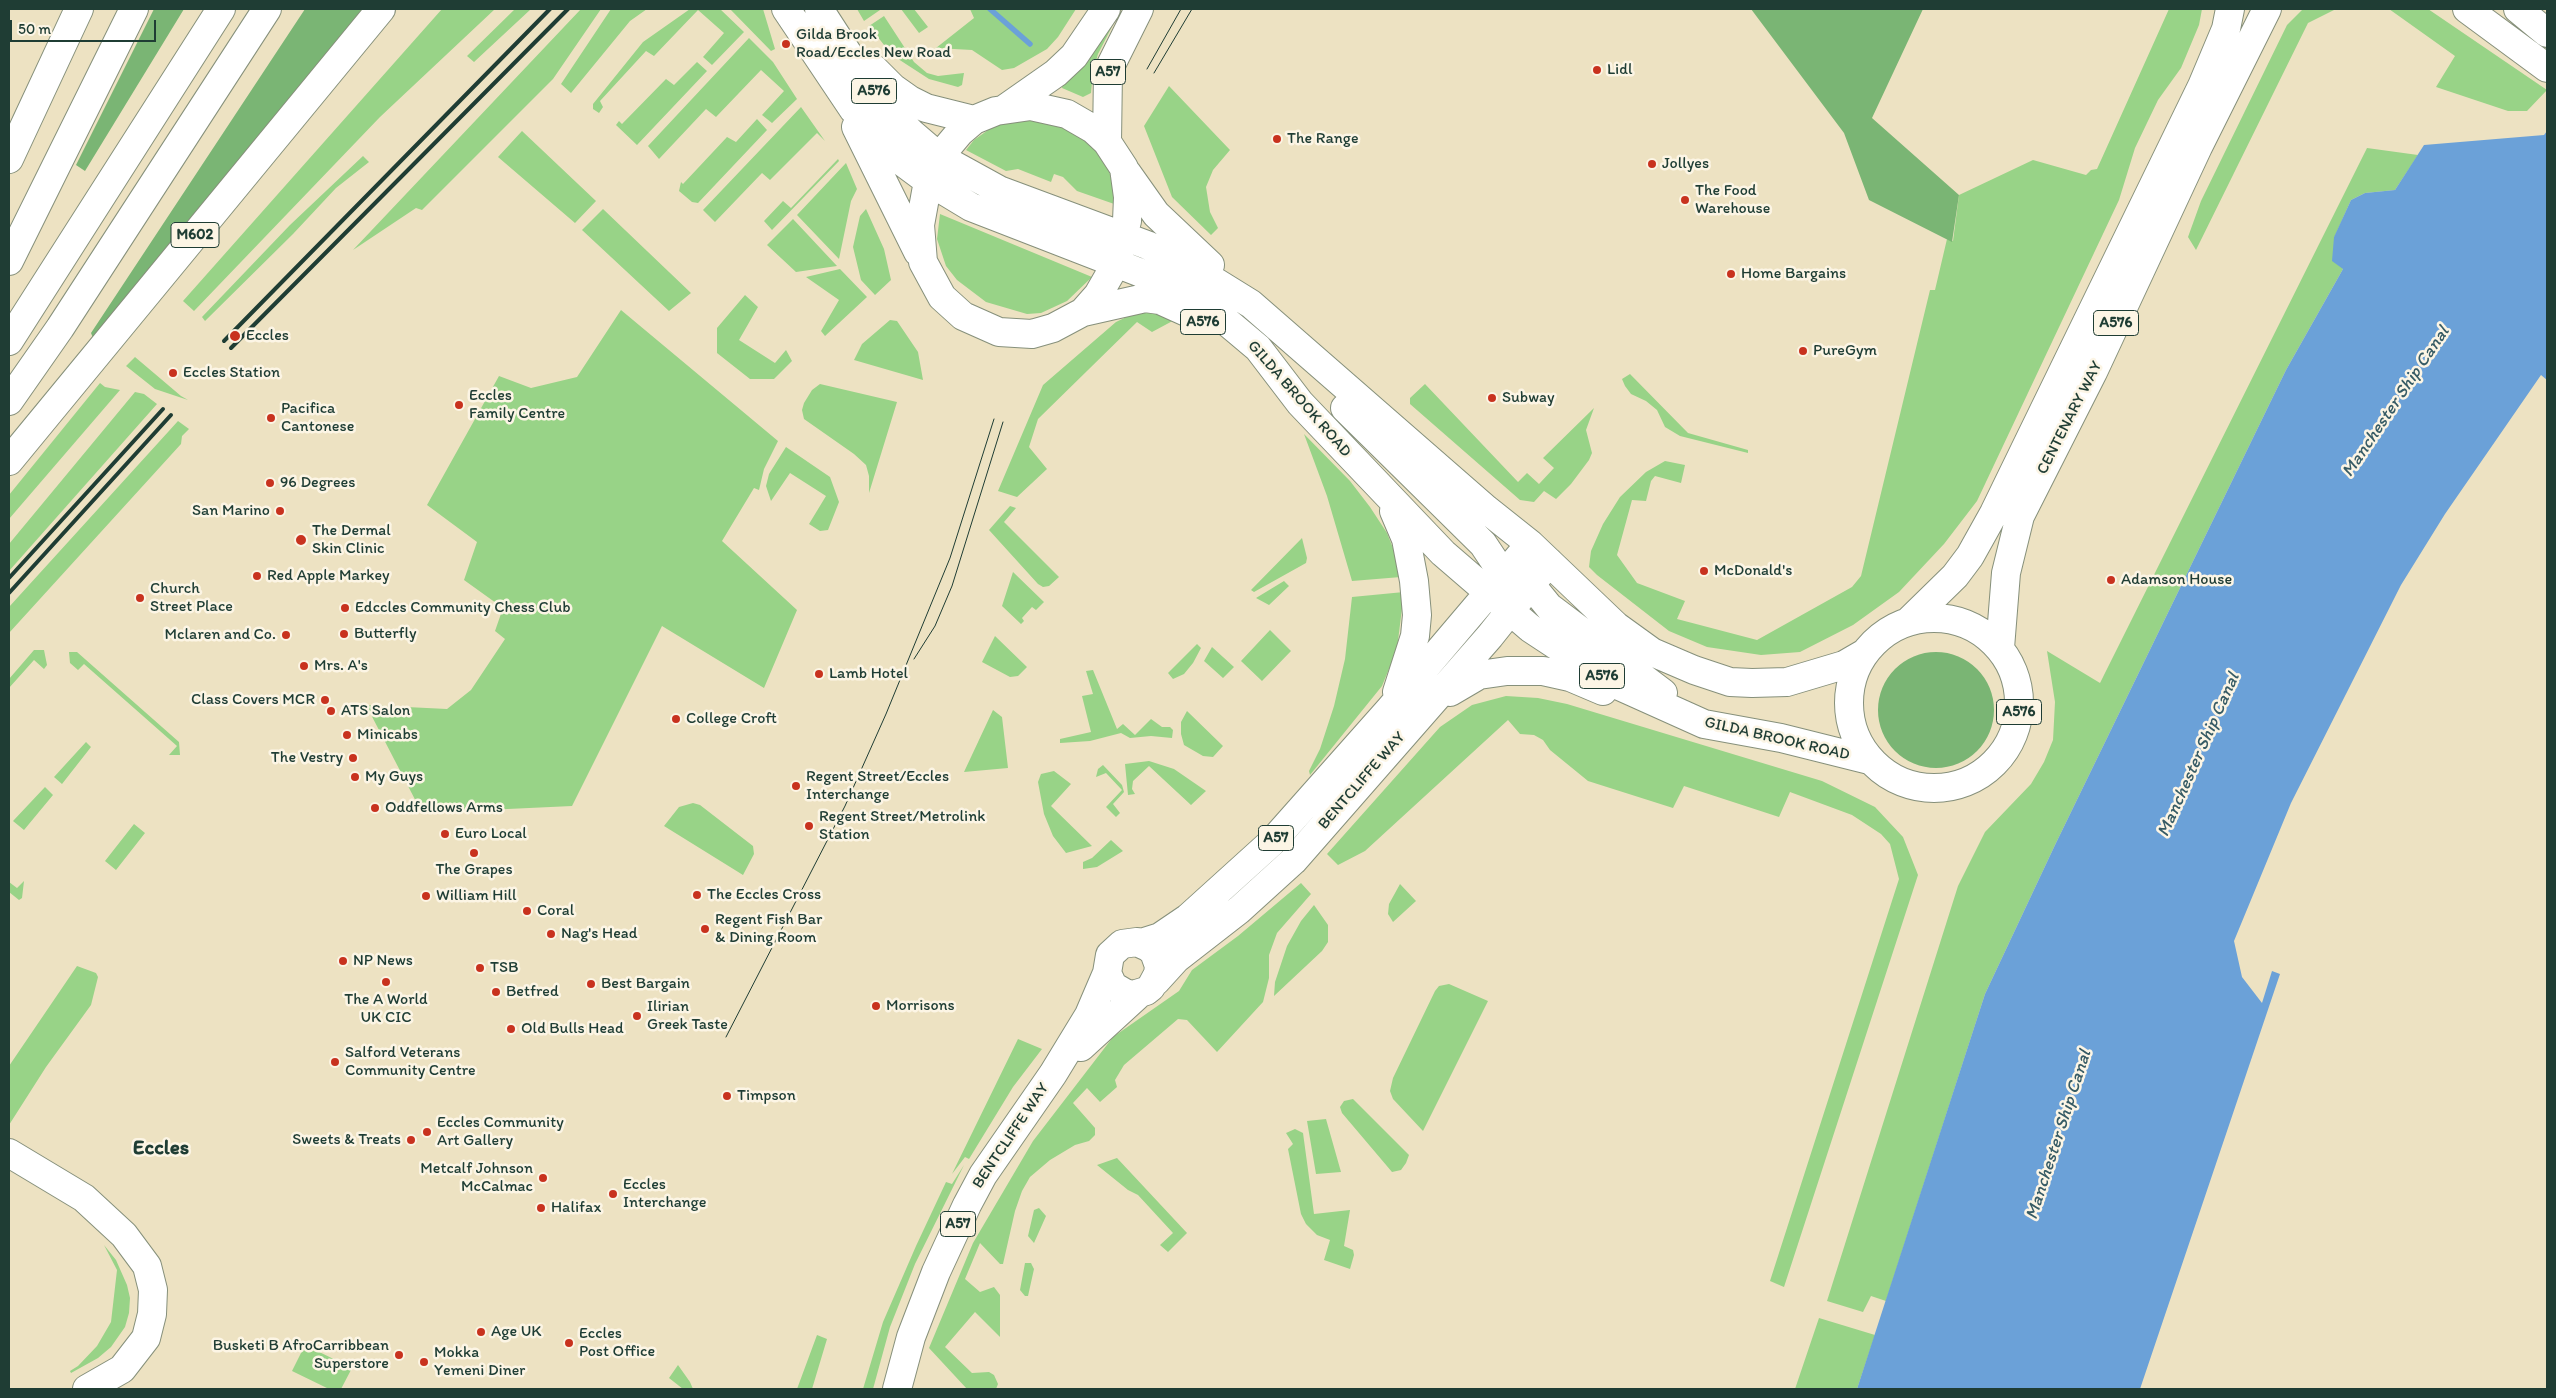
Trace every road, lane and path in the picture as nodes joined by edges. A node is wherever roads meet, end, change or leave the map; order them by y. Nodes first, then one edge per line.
1 (79, 9) edge
2 (134, 9) edge
3 (221, 9) edge
4 (267, 9) edge
5 (382, 9) edge
6 (786, 9) edge
7 (1106, 9) edge
8 (1139, 9) edge
9 (2230, 9) edge
10 (2267, 9) edge
11 (2467, 9) edge
12 (2518, 9) edge
13 (821, 11) edge
14 (2547, 33) edge
15 (2546, 67) edge
16 (836, 86) junction
17 (1006, 108) junction
18 (974, 120) junction
19 (1107, 142) junction
20 (939, 157) junction
21 (9, 159) edge
22 (1124, 168) junction
23 (928, 181) junction
24 (1124, 227) junction
25 (9, 261) edge
26 (928, 273) junction
27 (1250, 304) junction
28 (1083, 312) junction
29 (9, 341) edge
30 (1295, 343) junction
31 (9, 401) edge
32 (1300, 403) junction
33 (9, 461) edge
34 (1373, 483) junction
35 (1537, 563) junction
36 (1501, 601) junction
37 (1910, 620) junction
38 (2000, 648) junction
39 (1863, 654) junction
40 (1390, 709) junction
41 (1704, 724) junction
42 (1406, 731) junction
43 (1868, 760) junction
44 (1141, 943) junction
45 (1107, 973) junction
46 (1148, 987) junction
47 (1053, 1074) junction
48 (9, 1154) edge
49 (87, 1389) edge
50 (896, 1389) edge

1 - 21 main road
2 - 25 main road
3 - 29 main road
4 - 31 main road
5 - 33 main road, M602
6 - 16 main road, GILDA BROOK ROAD / A576
7 - 17 main road, A57
8 - 19 main road, A57
9 - 37 main road, CENTENARY WAY / A576
10 - 38 main road, CENTENARY WAY / A576
11 - 15 main road
12 - 14 main road
13 - 18 main road, A576
13 - 20 main road, GILDA BROOK ROAD / A576
16 - 23 main road, GILDA BROOK ROAD / A576
16 - 26 main road, A576
17 - 18 main road
17 - 19 main road
18 - 20 main road
19 - 22 main road
20 - 23 main road
20 - 24 main road, GILDA BROOK ROAD / A576
22 - 24 main road
22 - 27 main road, A576
23 - 24 main road, GILDA BROOK ROAD / A576
23 - 26 main road
24 - 27 main road, GILDA BROOK ROAD / A576
24 - 28 main road
24 - 32 main road, GILDA BROOK ROAD / A576
26 - 28 main road
27 - 30 main road, GILDA BROOK ROAD / A576
28 - 32 main road, A576
30 - 35 main road, GILDA BROOK ROAD / A576
30 - 36 main road
32 - 34 main road, GILDA BROOK ROAD / A576
34 - 36 main road, GILDA BROOK ROAD / A576
34 - 40 main road
35 - 36 main road, BENTCLIFFE WAY
35 - 36 main road, BENTCLIFFE WAY
35 - 39 main road, GILDA BROOK ROAD / A576
35 - 41 main road
36 - 40 main road, BENTCLIFFE WAY
36 - 41 main road, GILDA BROOK ROAD / A576
36 - 42 main road, BENTCLIFFE WAY / A57
37 - 38 main road, A576
37 - 39 main road, A576
38 - 43 main road, A576
39 - 43 main road, A576
40 - 44 main road, BENTCLIFFE WAY / A57
41 - 42 main road
41 - 43 main road, GILDA BROOK ROAD / A576
42 - 46 main road, BENTCLIFFE WAY / A57
44 - 45 main road, A57
44 - 46 main road
45 - 46 main road
45 - 47 main road, BENTCLIFFE WAY / A57
46 - 47 main road, BENTCLIFFE WAY
47 - 50 main road, BENTCLIFFE WAY / A57
48 - 49 main road

